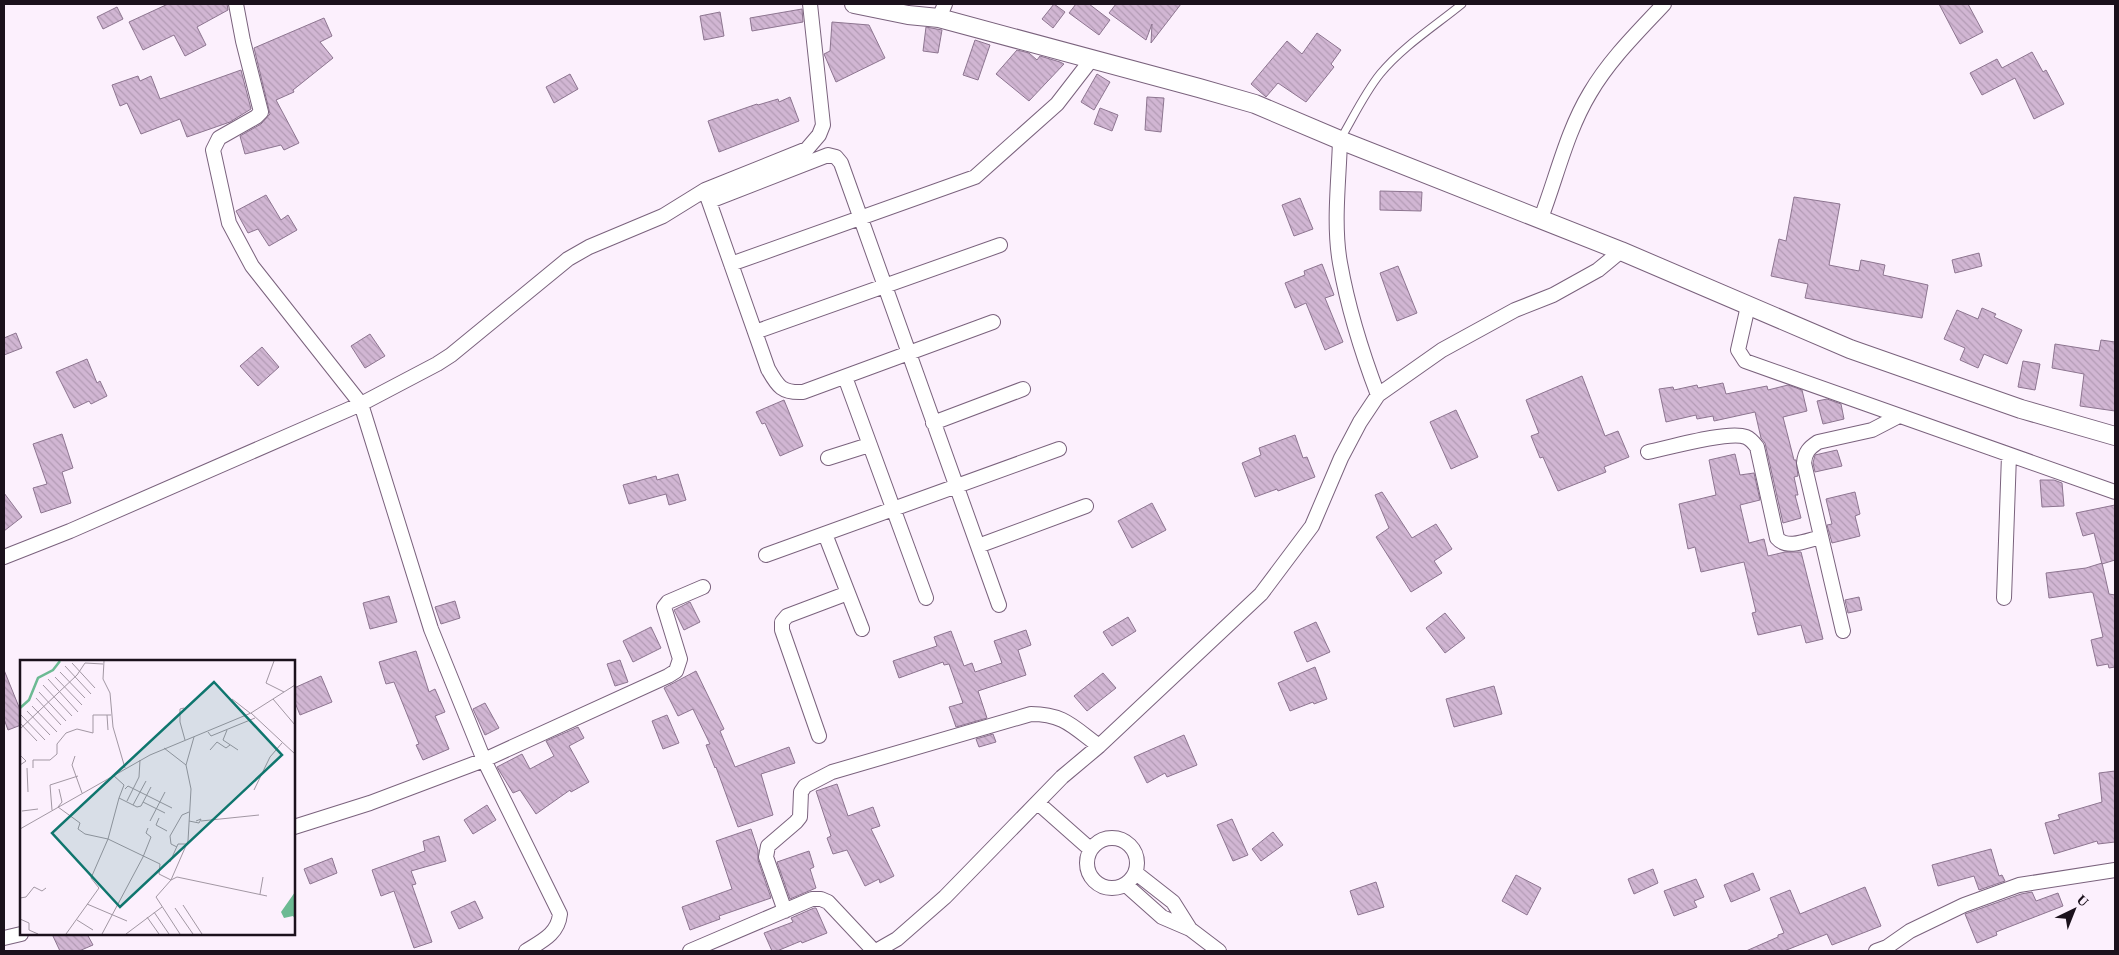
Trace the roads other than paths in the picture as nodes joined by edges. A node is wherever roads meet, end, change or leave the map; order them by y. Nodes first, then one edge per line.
1 (236, 4) edge
2 (810, 4) edge
3 (854, 4) edge
4 (1462, 4) edge
5 (1664, 4) edge
6 (942, 11) edge
7 (1091, 60) junction
8 (1340, 140) junction
9 (708, 195) junction
10 (860, 218) junction
11 (1541, 218) junction
12 (1000, 245) dead end
13 (1621, 251) junction
14 (731, 264) junction
15 (884, 286) junction
16 (1748, 306) junction
17 (993, 322) dead end
18 (755, 332) junction
19 (908, 354) junction
20 (844, 377) junction
21 (1023, 389) dead end
22 (1378, 395) junction
23 (361, 404) junction
24 (1899, 416) junction
25 (933, 423) junction
26 (2115, 436) edge
27 (870, 445) junction
28 (1059, 449) dead end
29 (1648, 452) dead end
30 (2008, 455) junction
31 (828, 458) dead end
32 (956, 486) junction
33 (2115, 492) edge
34 (1086, 506) dead end
35 (893, 509) junction
36 (824, 534) junction
37 (1822, 538) junction
38 (978, 546) junction
39 (766, 555) dead end
40 (4, 557) edge
41 (703, 587) dead end
42 (848, 593) junction
43 (926, 598) dead end
44 (2004, 598) dead end
45 (999, 605) dead end
46 (862, 628) dead end
47 (1843, 631) dead end
48 (819, 736) dead end
49 (1099, 746) junction
50 (484, 760) junction
51 (1038, 802) junction
52 (295, 828) edge
53 (1090, 849) junction
54 (2115, 870) edge
55 (1136, 874) junction
56 (1126, 885) junction
57 (785, 911) junction
58 (1190, 929) junction
59 (20, 934) edge
60 (4, 938) edge
61 (526, 951) edge
62 (690, 951) edge
63 (875, 951) edge
64 (1218, 951) edge
65 (1876, 951) edge

1 - 23 street
2 - 9 street
3 - 6 street
4 - 8 lane
5 - 11 street
6 - 7 street
7 - 8 street
7 - 10 street
8 - 11 street
8 - 22 street
9 - 10 street
9 - 14 street
9 - 23 street
10 - 14 street
10 - 15 street
11 - 13 street
12 - 15 street
13 - 16 street
13 - 22 street
14 - 18 street
15 - 18 street
15 - 19 street
16 - 24 street
16 - 26 street
17 - 19 street
18 - 20 street
19 - 20 street
19 - 25 street
20 - 27 street
21 - 25 street
22 - 49 street
23 - 40 street
23 - 50 street
24 - 30 street
24 - 37 street
25 - 32 street
27 - 31 street
27 - 35 street
28 - 32 street
29 - 37 street
30 - 33 street
30 - 44 street
32 - 35 street
32 - 38 street
34 - 38 street
35 - 36 street
35 - 43 street
36 - 39 street
36 - 42 street
37 - 47 street
38 - 45 street
41 - 50 street
42 - 46 street
42 - 48 street
49 - 51 street
49 - 57 street
50 - 52 street
50 - 61 street
51 - 53 street
51 - 63 street
53 - 55 street
53 - 56 street
54 - 65 street
55 - 56 street
55 - 58 street
56 - 58 street
57 - 62 street
57 - 63 street
58 - 64 street
59 - 60 street

